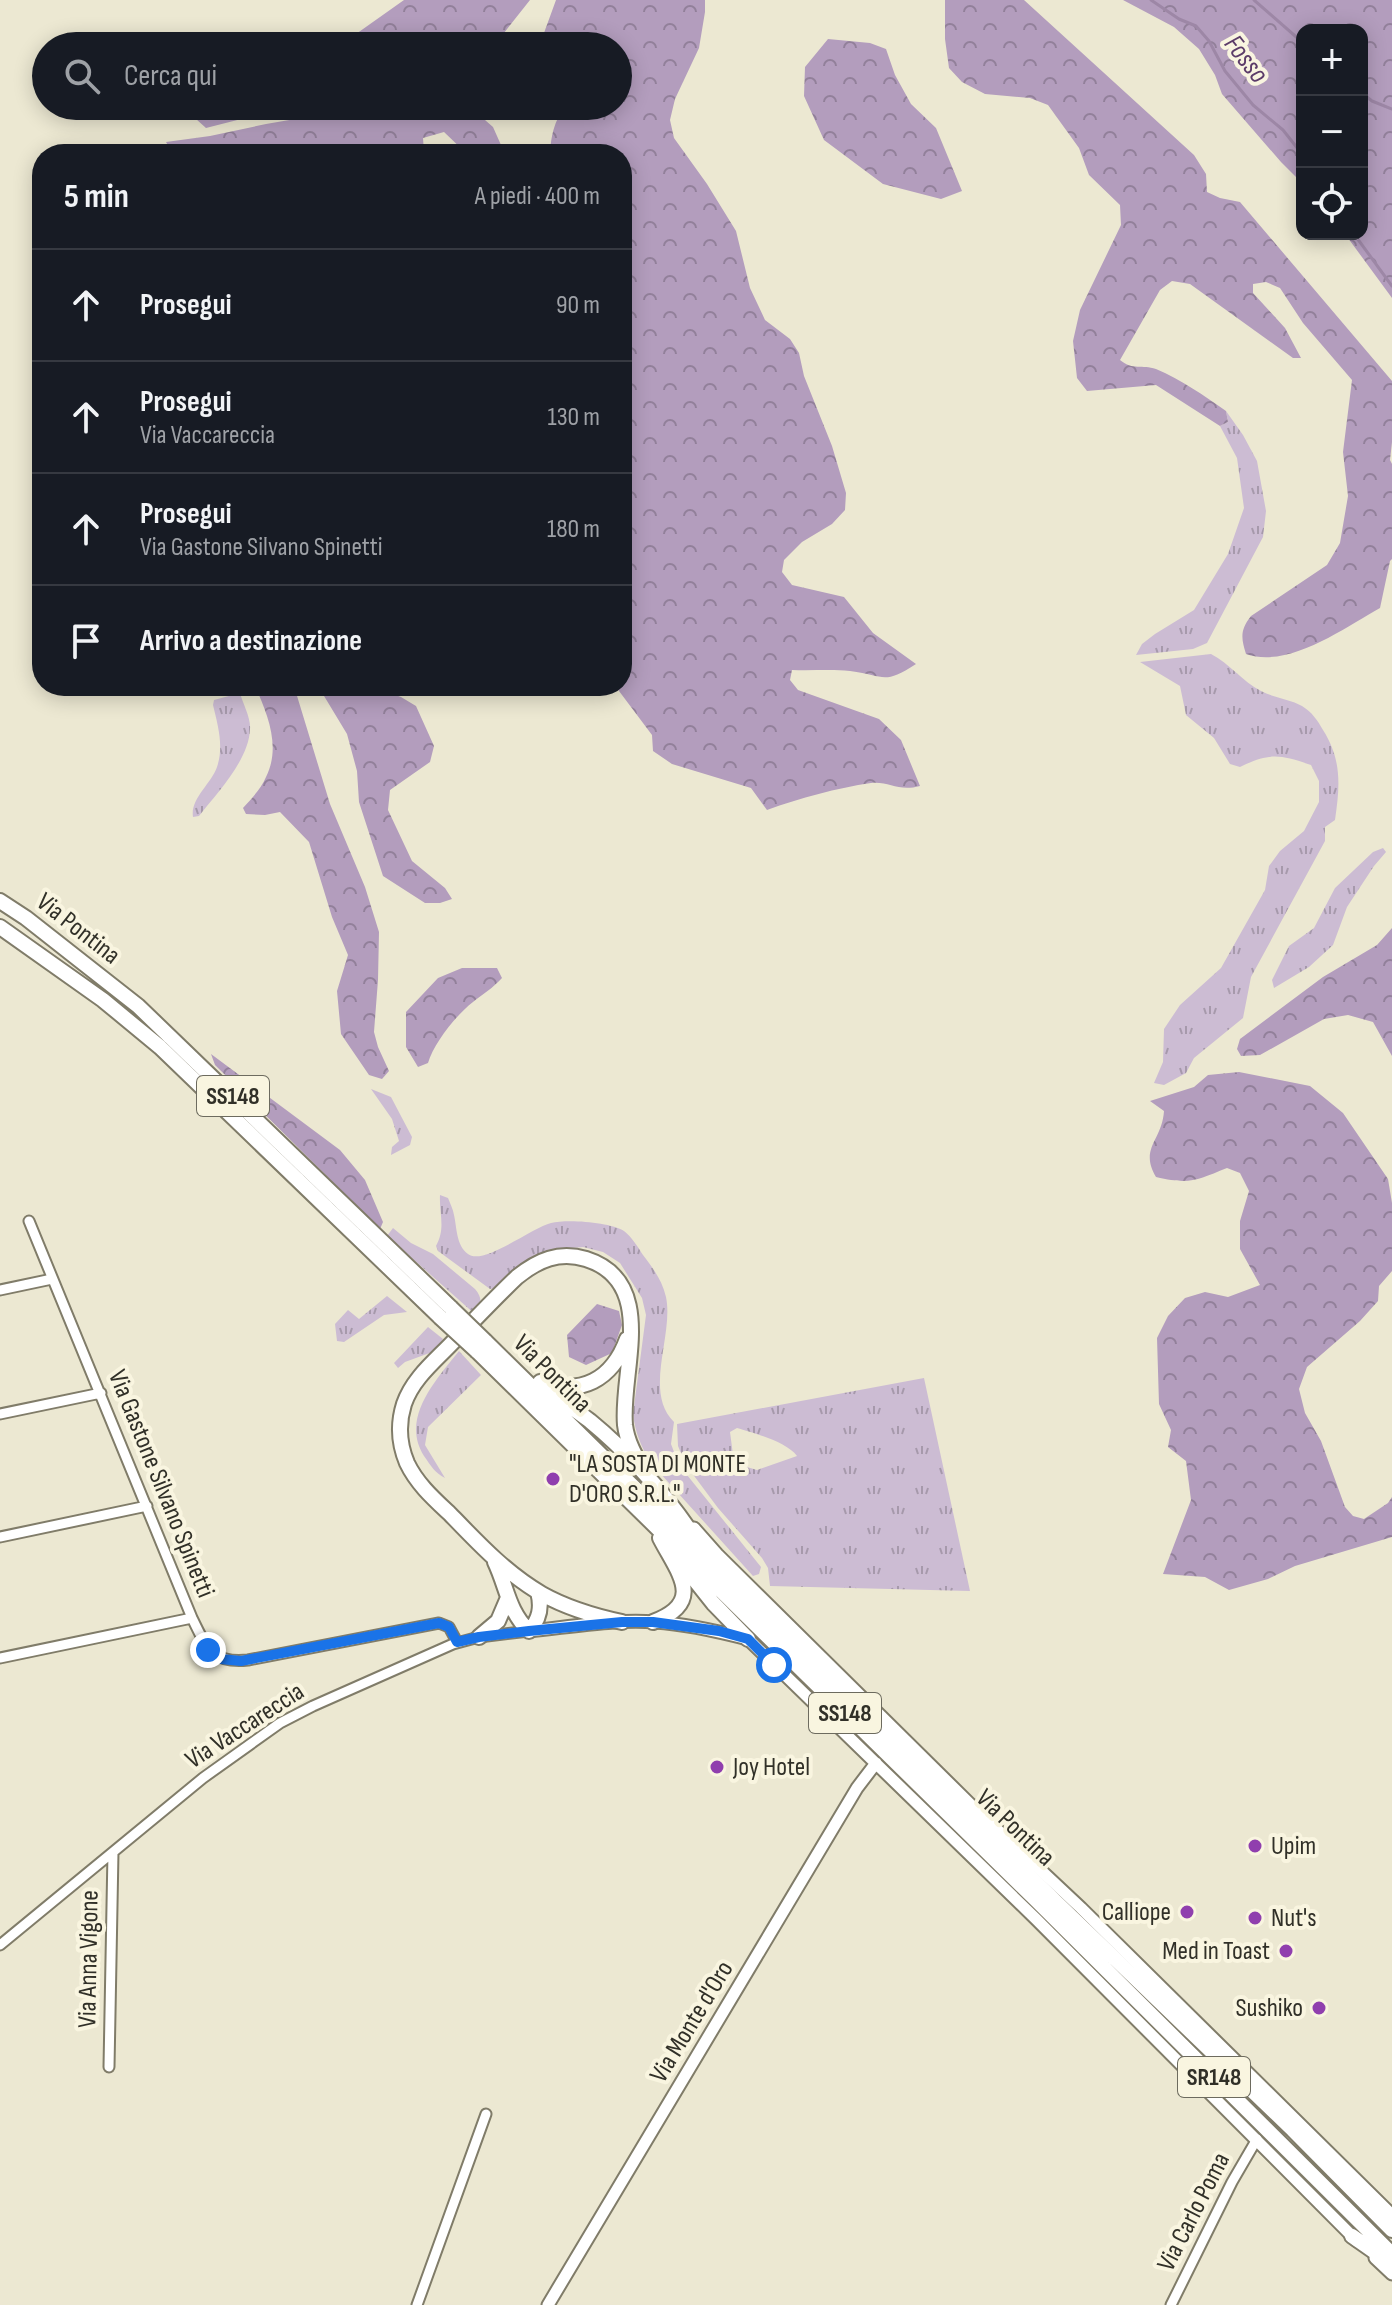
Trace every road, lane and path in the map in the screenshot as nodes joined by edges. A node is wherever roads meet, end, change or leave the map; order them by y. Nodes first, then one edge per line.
1 (0, 901) edge
2 (0, 927) edge
3 (29, 1221) dead end
4 (52, 1279) junction
5 (0, 1290) edge
6 (446, 1312) junction
7 (632, 1328) junction
8 (481, 1346) junction
9 (532, 1379) junction
10 (101, 1393) junction
11 (0, 1414) edge
12 (644, 1471) junction
13 (147, 1506) junction
14 (675, 1507) junction
15 (655, 1527) junction
16 (0, 1537) edge
17 (493, 1558) junction
18 (716, 1571) junction
19 (538, 1592) junction
20 (507, 1600) junction
21 (192, 1618) junction
22 (622, 1622) junction
23 (653, 1622) junction
24 (529, 1631) junction
25 (479, 1637) junction
26 (748, 1639) junction
27 (457, 1642) junction
28 (0, 1658) edge
29 (876, 1763) junction
30 (113, 1852) junction
31 (1036, 1900) joint
32 (1055, 1901) joint
33 (0, 1945) edge
34 (109, 2067) dead end
35 (486, 2114) dead end
36 (1257, 2139) junction
37 (1392, 2215) edge
38 (1392, 2230) edge
39 (1352, 2236) junction
40 (1392, 2254) edge
41 (1392, 2264) edge
42 (1392, 2274) edge
43 (417, 2305) edge
44 (548, 2305) edge
45 (1171, 2305) edge

1 - 6 highway, Via Pontina / SS148
2 - 6 highway, Via Pontina / SS148
3 - 4 street, Via Gastone Silvano Spinetti
4 - 5 street
4 - 10 street, Via Gastone Silvano Spinetti
6 - 8 highway, Via Pontina / SS148, bridge
7 - 9 highway
7 - 12 highway
7 - 17 highway
8 - 9 highway
8 - 15 highway, Via Pontina / SS148
8 - 18 highway, Via Pontina / SS148
9 - 12 highway
10 - 11 street
10 - 13 street, Via Gastone Silvano Spinetti
12 - 14 highway
13 - 16 street
13 - 21 street, Via Gastone Silvano Spinetti
14 - 18 highway
14 - 37 street, Via Pontina
15 - 23 highway
15 - 26 highway
15 - 31 highway, Via Pontina / SS148
17 - 19 highway
17 - 20 highway
18 - 32 highway, Via Pontina / SS148
19 - 22 highway
19 - 24 highway
20 - 24 highway
20 - 25 highway
21 - 27 street, Via Gastone Silvano Spinetti
21 - 28 street
22 - 23 street, Via Vaccareccia
22 - 24 street, Via Vaccareccia
23 - 26 street, Via Vaccareccia
24 - 25 street, Via Vaccareccia
25 - 27 street, Via Vaccareccia
26 - 29 street, Via Pontina
27 - 30 street, Via Vaccareccia
29 - 36 street, Via Pontina
29 - 44 street, Via Monte d'Oro
30 - 33 street, Via Vaccareccia
30 - 34 street, Via Anna Vigone
31 - 40 highway, SR148
32 - 38 highway, SR148
35 - 43 street
36 - 39 street, Via Pontina
36 - 45 street, Via Carlo Poma
39 - 41 highway
39 - 42 street, Via Pontina

